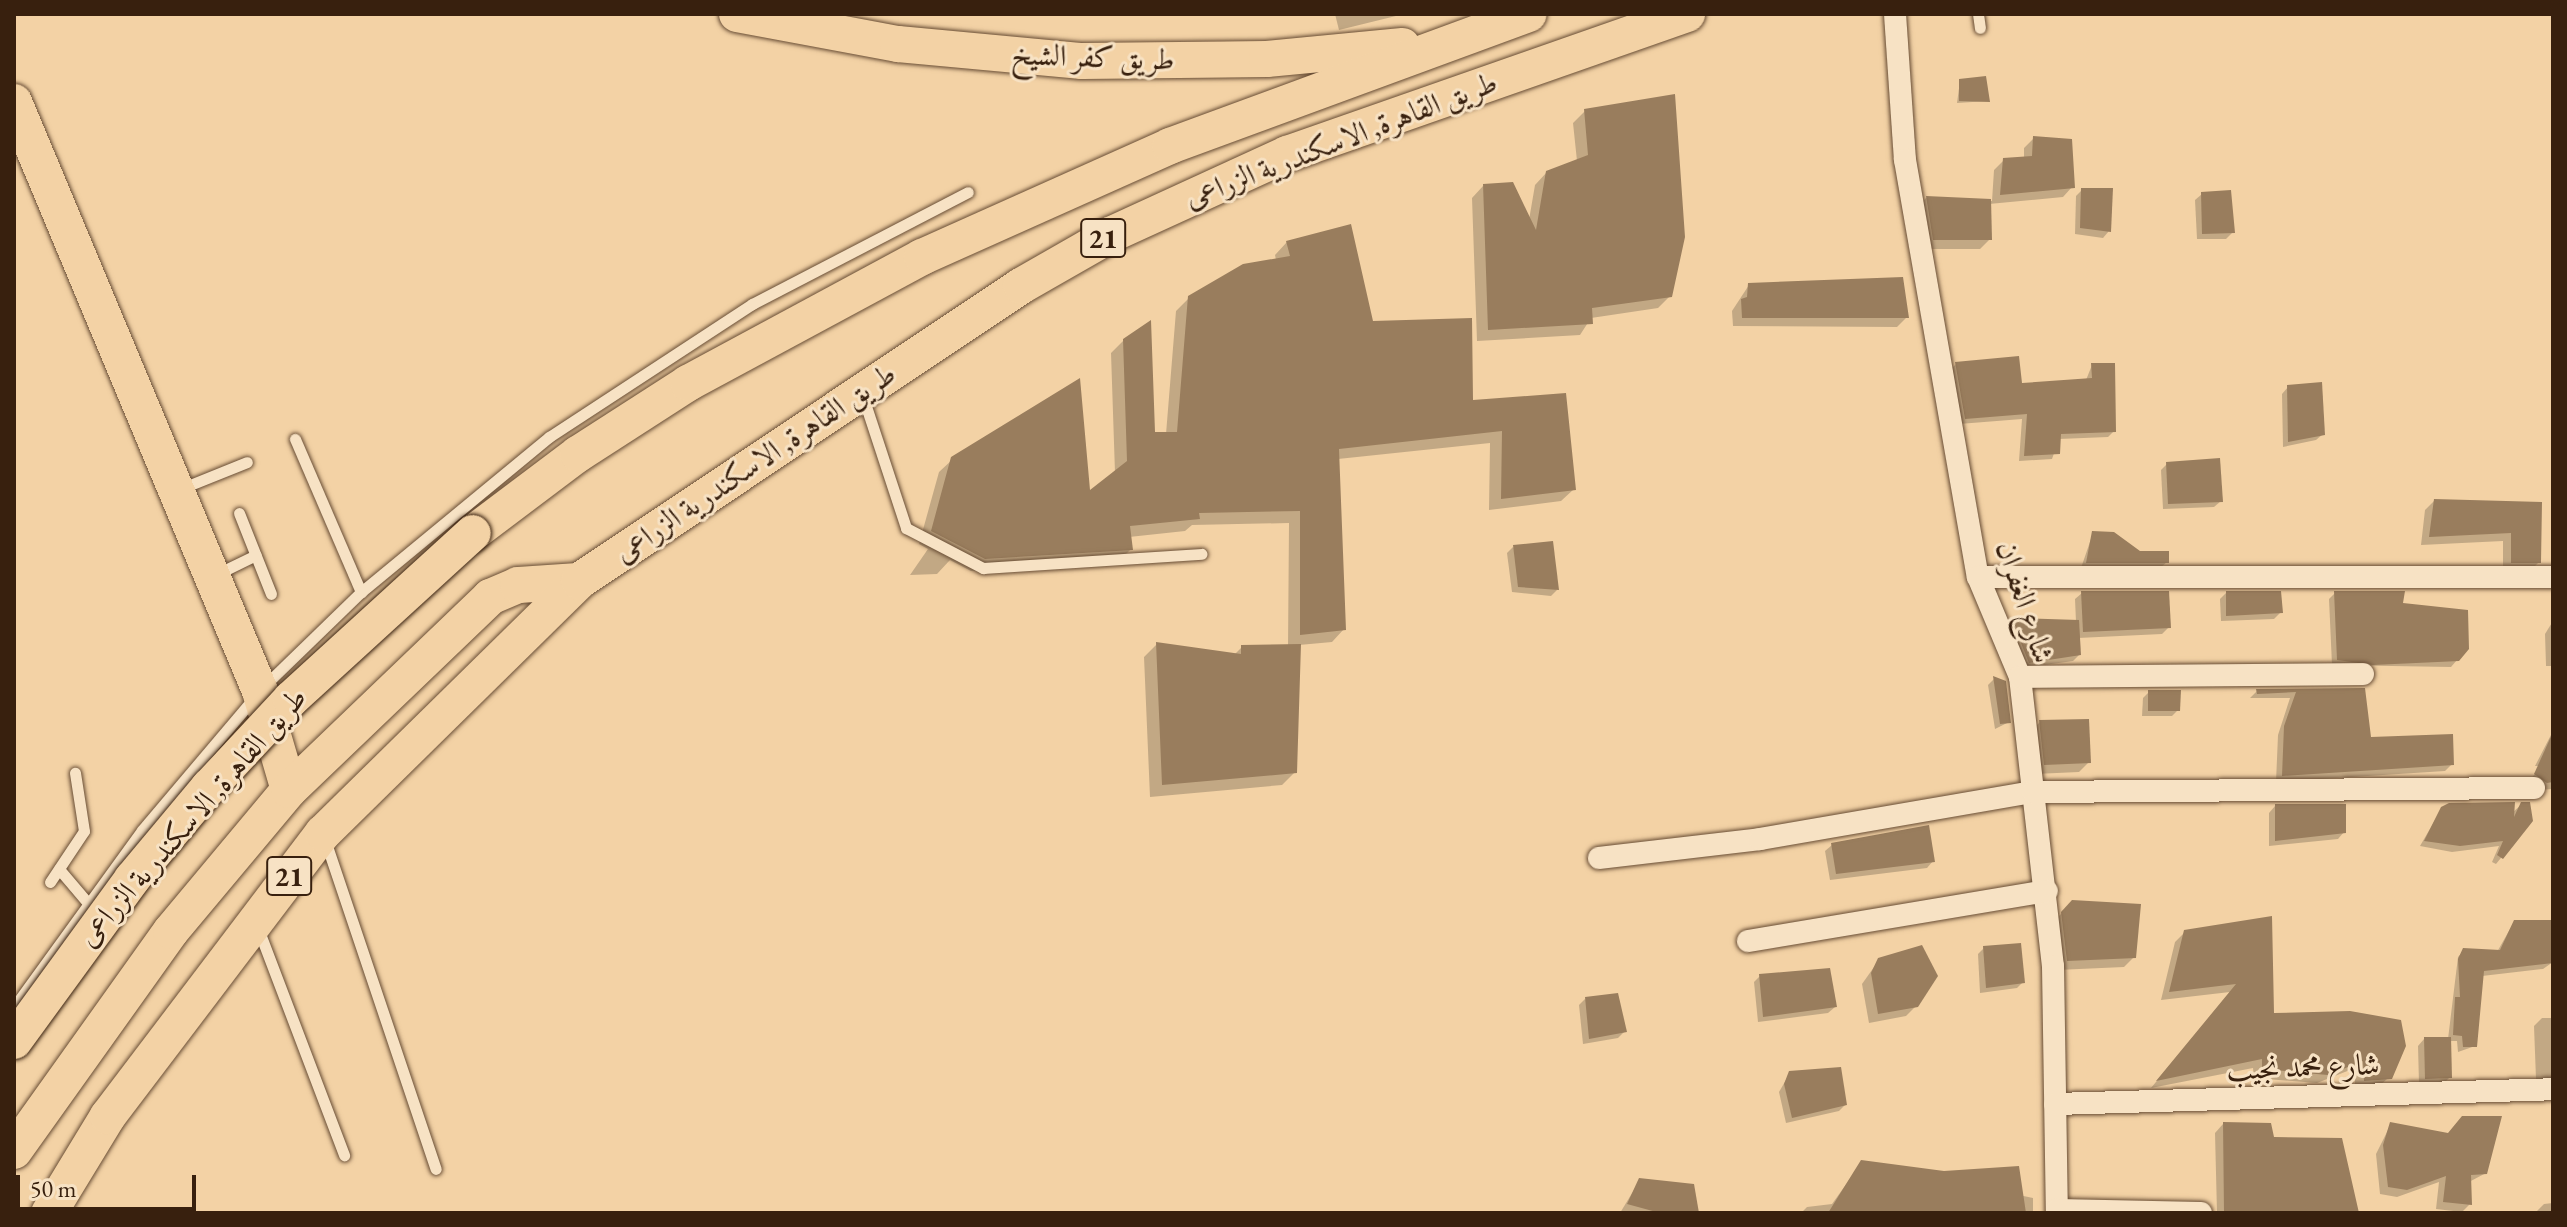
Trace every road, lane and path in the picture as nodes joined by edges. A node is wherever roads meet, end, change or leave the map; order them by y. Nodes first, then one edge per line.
1 (737, 14) edge
2 (1529, 14) edge
3 (1687, 14) edge
4 (1895, 14) edge
5 (1978, 14) edge
6 (1980, 28) dead end
7 (1451, 40) junction
8 (14, 102) edge
9 (968, 192) dead end
10 (862, 392) junction
11 (295, 439) dead end
12 (247, 462) dead end
13 (175, 492) junction
14 (239, 513) dead end
15 (1202, 554) dead end
16 (256, 555) junction
17 (211, 577) junction
18 (1978, 577) junction
19 (2553, 577) edge
20 (579, 581) junction
21 (361, 592) junction
22 (271, 594) dead end
23 (2363, 674) dead end
24 (2020, 677) junction
25 (260, 691) junction
26 (75, 773) dead end
27 (2534, 788) dead end
28 (289, 790) junction
29 (2033, 792) junction
30 (323, 833) junction
31 (1599, 858) dead end
32 (59, 869) junction
33 (50, 882) dead end
34 (2047, 891) junction
35 (87, 902) junction
36 (254, 920) junction
37 (1748, 941) dead end
38 (14, 1007) edge
39 (14, 1041) edge
40 (2553, 1089) edge
41 (2055, 1104) junction
42 (14, 1151) edge
43 (344, 1155) dead end
44 (436, 1169) dead end
45 (2057, 1212) edge
46 (49, 1213) edge
47 (2201, 1213) edge

1 - 7 highway, طريق كفر الشيخ
2 - 7 highway, طريق القاهرة, الاسكندرية الزراعى / 21
3 - 10 highway, طريق القاهرة, الاسكندرية الزراعى / 21
4 - 18 street, شارع الغفران
5 - 6 lane
7 - 39 highway, طريق القاهرة, الاسكندرية الزراعى / 21, bridge
8 - 13 highway
9 - 21 lane
10 - 15 lane
10 - 20 highway, طريق القاهرة, الاسكندرية الزراعى / 21
11 - 21 lane
12 - 13 lane
13 - 17 highway
14 - 16 lane
16 - 17 lane
16 - 22 lane
17 - 25 highway
18 - 19 street
18 - 24 street, شارع الغفران
20 - 28 highway
20 - 30 highway, طريق القاهرة, الاسكندرية الزراعى / 21
21 - 25 lane
23 - 24 street
24 - 29 street, شارع الغفران
25 - 28 highway
25 - 35 lane
26 - 32 lane
27 - 29 street
28 - 42 highway
29 - 31 street
29 - 34 street, شارع الغفران
30 - 36 highway, طريق القاهرة, الاسكندرية الزراعى / 21
30 - 44 lane
32 - 33 lane
32 - 35 lane
34 - 37 street
34 - 41 street, شارع الغفران
35 - 38 lane
36 - 43 lane
36 - 46 highway, طريق القاهرة, الاسكندرية الزراعى / 21
40 - 41 street, شارع محمد نجيب
41 - 45 street, شارع الغفران
45 - 47 street

